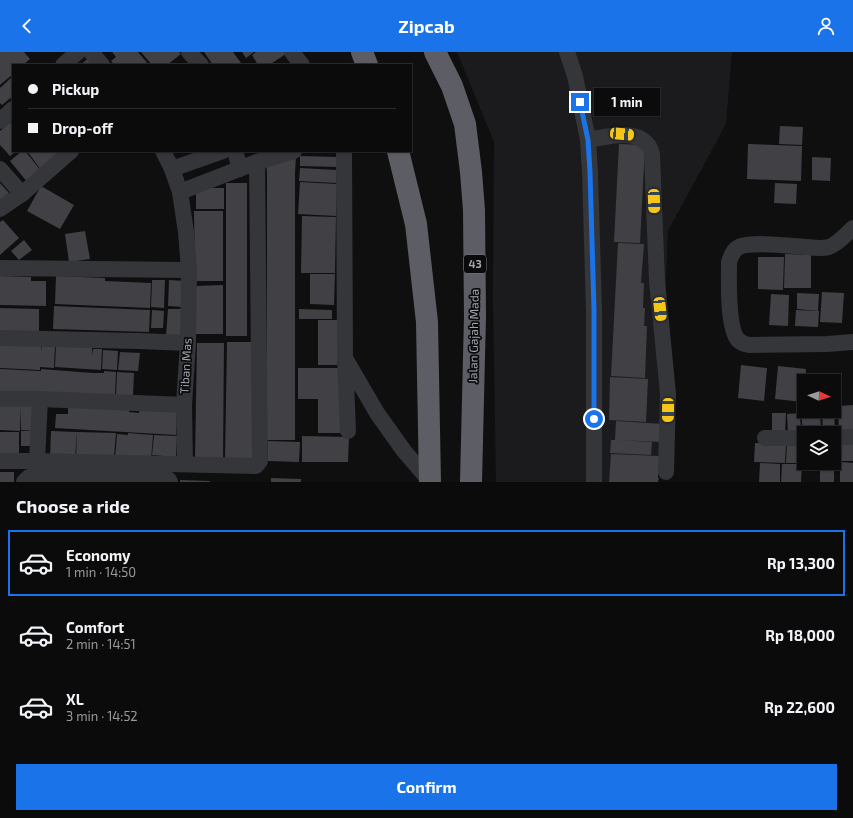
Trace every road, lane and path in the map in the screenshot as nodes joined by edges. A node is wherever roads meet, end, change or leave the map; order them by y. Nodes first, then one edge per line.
1 (78, 52) edge
2 (91, 52) edge
3 (189, 52) edge
4 (292, 52) edge
5 (362, 52) edge
6 (434, 52) edge
7 (567, 52) edge
8 (64, 64) edge
9 (101, 64) edge
10 (200, 64) edge
11 (301, 64) edge
12 (367, 64) edge
13 (12, 110) edge
14 (0, 121) edge
15 (588, 140) junction
16 (70, 152) edge
17 (164, 152) edge
18 (221, 152) edge
19 (235, 152) edge
20 (291, 152) edge
21 (344, 152) edge
22 (398, 152) edge
23 (257, 162) junction
24 (0, 169) edge
25 (172, 169) junction
26 (240, 169) junction
27 (180, 192) junction
28 (22, 194) junction
29 (0, 209) edge
30 (853, 228) edge
31 (0, 268) edge
32 (189, 270) junction
33 (0, 338) edge
34 (853, 342) edge
35 (188, 344) junction
36 (345, 358) junction
37 (0, 399) edge
38 (40, 399) junction
39 (184, 405) junction
40 (348, 431) dead end
41 (841, 437) edge
42 (853, 437) edge
43 (765, 438) dead end
44 (797, 438) edge
45 (0, 461) edge
46 (37, 461) junction
47 (185, 464) junction
48 (666, 472) dead end
49 (91, 479) edge
50 (24, 482) edge
51 (170, 482) edge
52 (430, 482) edge
53 (471, 482) edge
54 (594, 482) edge

1 - 8 street
2 - 9 street
3 - 10 street
4 - 11 street
5 - 12 highway
6 - 53 highway, Jalan Gajah Mada / 43
7 - 15 street
13 - 14 street
15 - 48 street
15 - 54 street
16 - 28 street
17 - 25 street, Tiban Mas
18 - 25 street
19 - 26 street
20 - 23 street
21 - 36 street
22 - 52 highway
23 - 26 street
23 - 47 street
24 - 28 street
25 - 27 street, Tiban Mas
26 - 27 street
27 - 32 street, Tiban Mas
28 - 29 street
30 - 34 street
31 - 32 street
32 - 35 street, Tiban Mas
33 - 35 street
35 - 39 street, Tiban Mas
36 - 40 street
36 - 52 street
37 - 38 street
38 - 39 street
38 - 46 street
39 - 47 street, Tiban Mas
41 - 42 street
43 - 44 street
45 - 46 street
46 - 47 street
49 - 50 street
49 - 51 street

